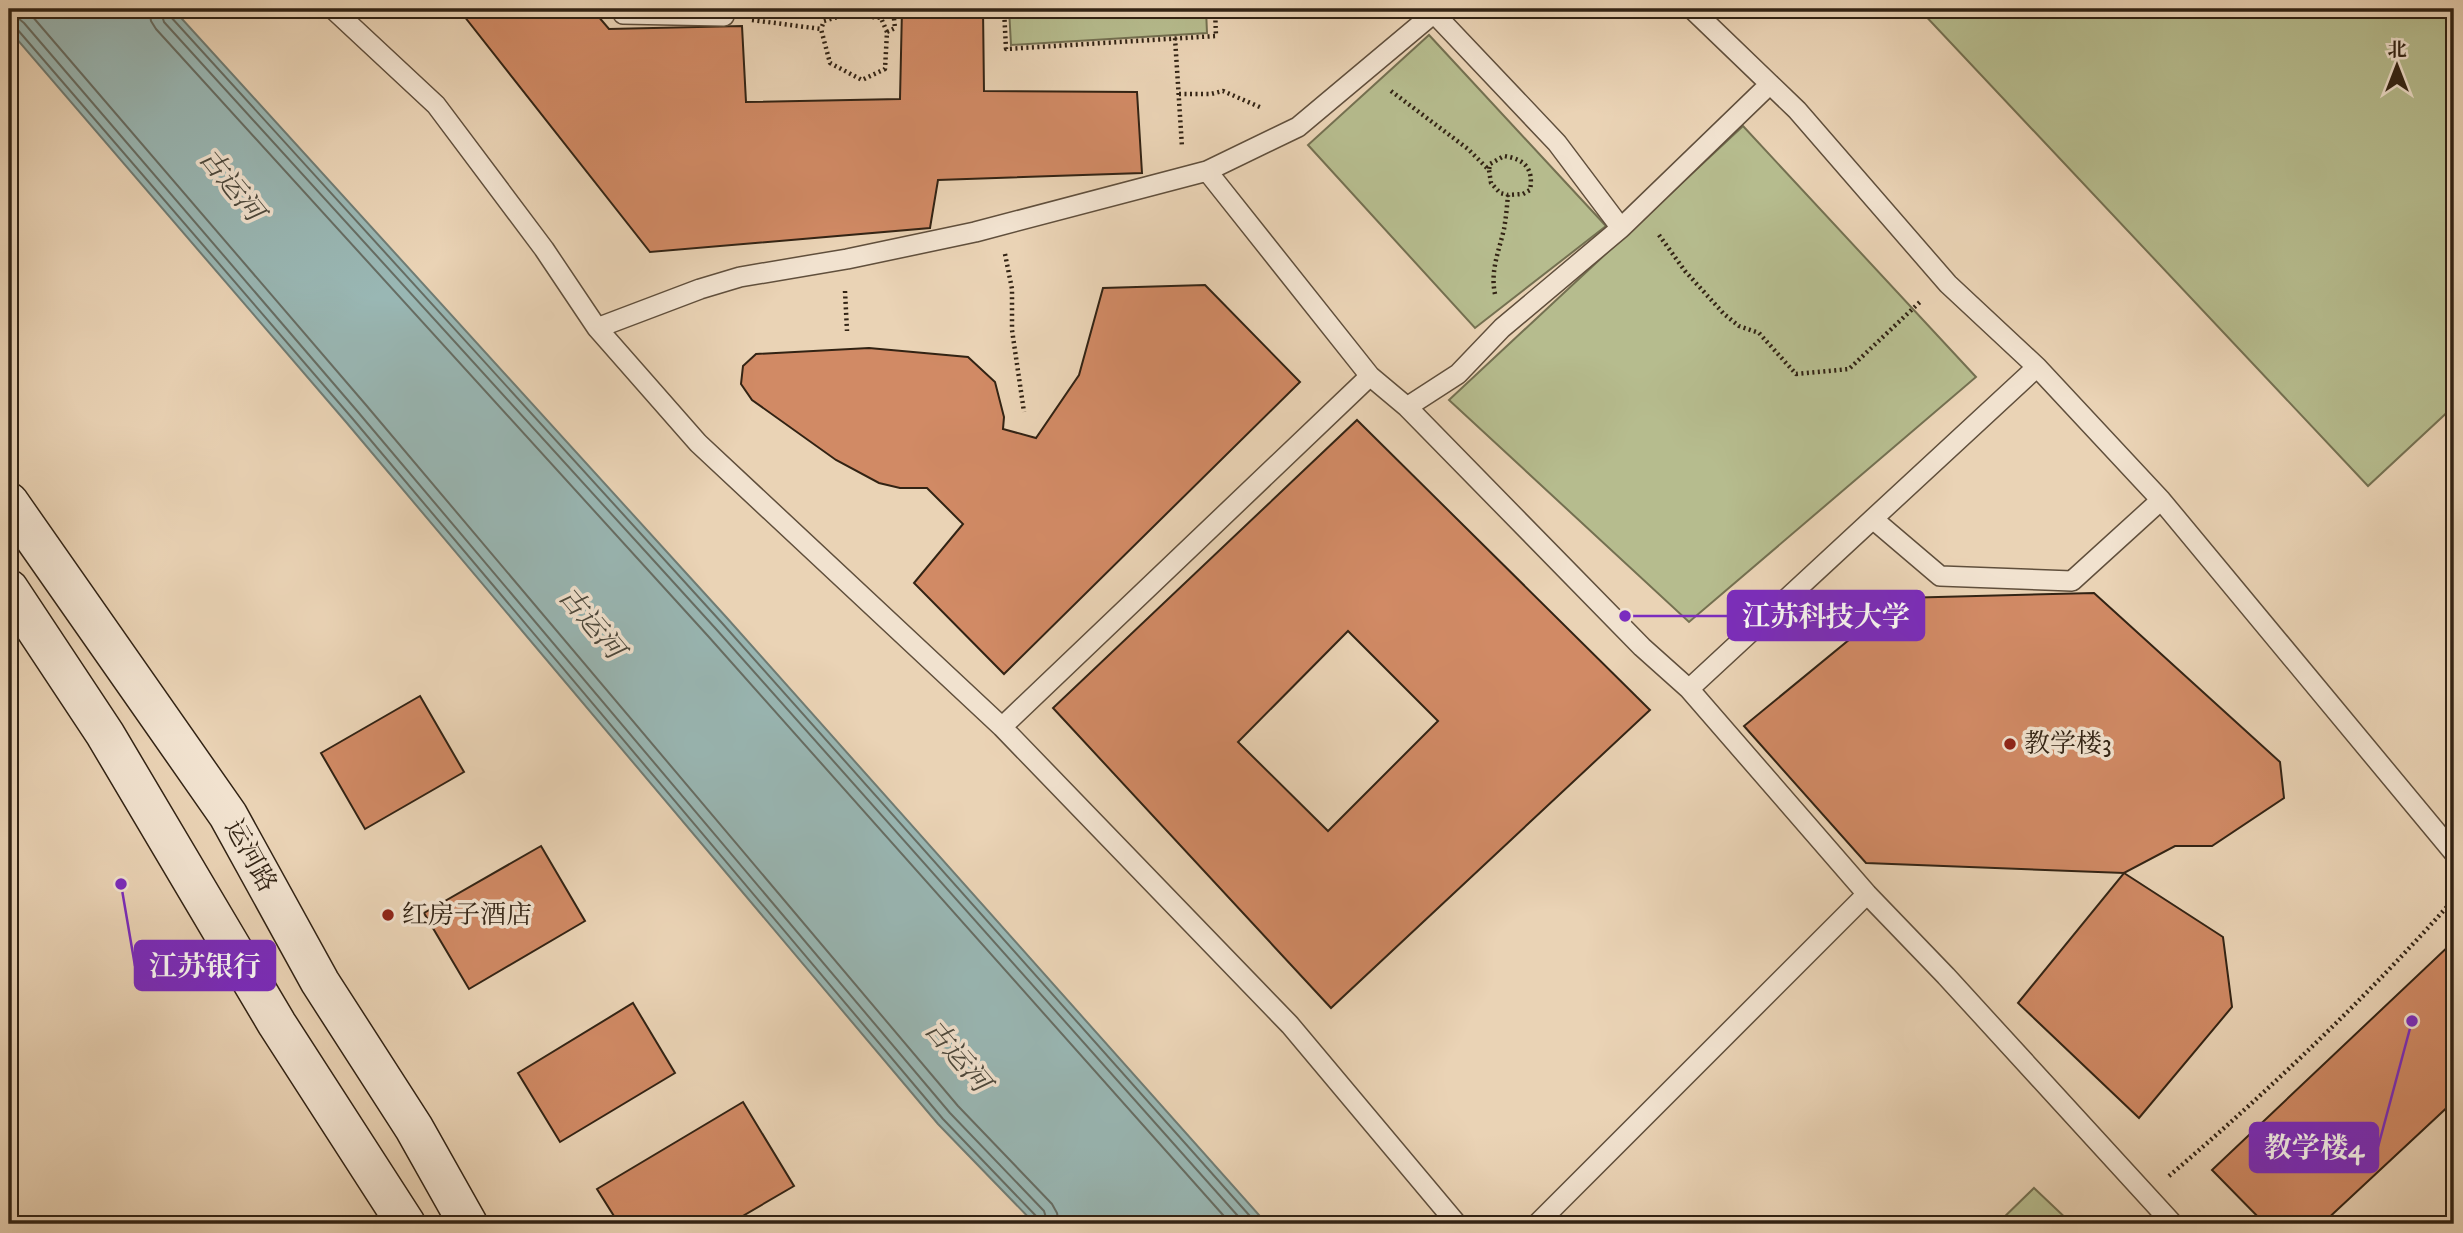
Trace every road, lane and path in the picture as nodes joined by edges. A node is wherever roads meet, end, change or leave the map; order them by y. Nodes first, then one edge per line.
1 (333, 9) edge
2 (893, 9) edge
3 (1004, 9) edge
4 (1214, 9) edge
5 (1692, 9) edge
6 (1432, 11) edge
7 (618, 12) edge
8 (724, 16) joint
9 (821, 29) junction
10 (887, 32) junction
11 (1175, 38) junction
12 (1366, 70) junction
13 (1770, 84) junction
14 (1179, 94) junction
15 (1298, 127) junction
16 (1489, 170) junction
17 (1206, 171) junction
18 (1184, 176) junction
19 (1508, 195) junction
20 (1638, 211) junction
21 (1000, 226) junction
22 (1621, 228) junction
23 (1948, 284) junction
24 (597, 328) junction
25 (1502, 328) junction
26 (2038, 367) junction
27 (1370, 376) junction
28 (1407, 407) junction
29 (1024, 412) dead end
30 (2161, 500) junction
31 (9, 502) edge
32 (1873, 519) junction
33 (9, 589) edge
34 (1689, 688) junction
35 (1002, 727) junction
36 (2454, 853) edge
37 (1867, 894) junction
38 (2454, 899) edge
39 (2146, 1196) junction
40 (406, 1224) edge
41 (468, 1224) edge
42 (1457, 1224) edge
43 (1537, 1224) edge
44 (2173, 1224) edge

1 - 24 lane
2 - 10 path
3 - 11 path
4 - 11 path
5 - 13 lane
6 - 12 lane
6 - 22 lane
7 - 8 lane
8 - 9 path
9 - 10 path
9 - 10 path
11 - 14 path
12 - 15 lane
12 - 16 path
13 - 20 lane
13 - 23 lane
14 - 15 path
14 - 18 path
15 - 17 lane
16 - 19 path
16 - 19 path
17 - 18 lane
17 - 27 lane
18 - 21 lane
19 - 25 path
20 - 22 lane
20 - 23 path
21 - 24 lane
21 - 29 path
22 - 25 lane
23 - 26 lane
24 - 35 lane
25 - 28 lane
26 - 30 lane
26 - 32 lane
27 - 28 lane
27 - 35 lane
28 - 34 lane
30 - 32 lane
30 - 36 lane
31 - 41 main road, 运河路
32 - 34 lane
33 - 40 main road
34 - 37 lane
35 - 42 lane
37 - 39 lane
37 - 43 lane
38 - 39 path
39 - 44 lane

